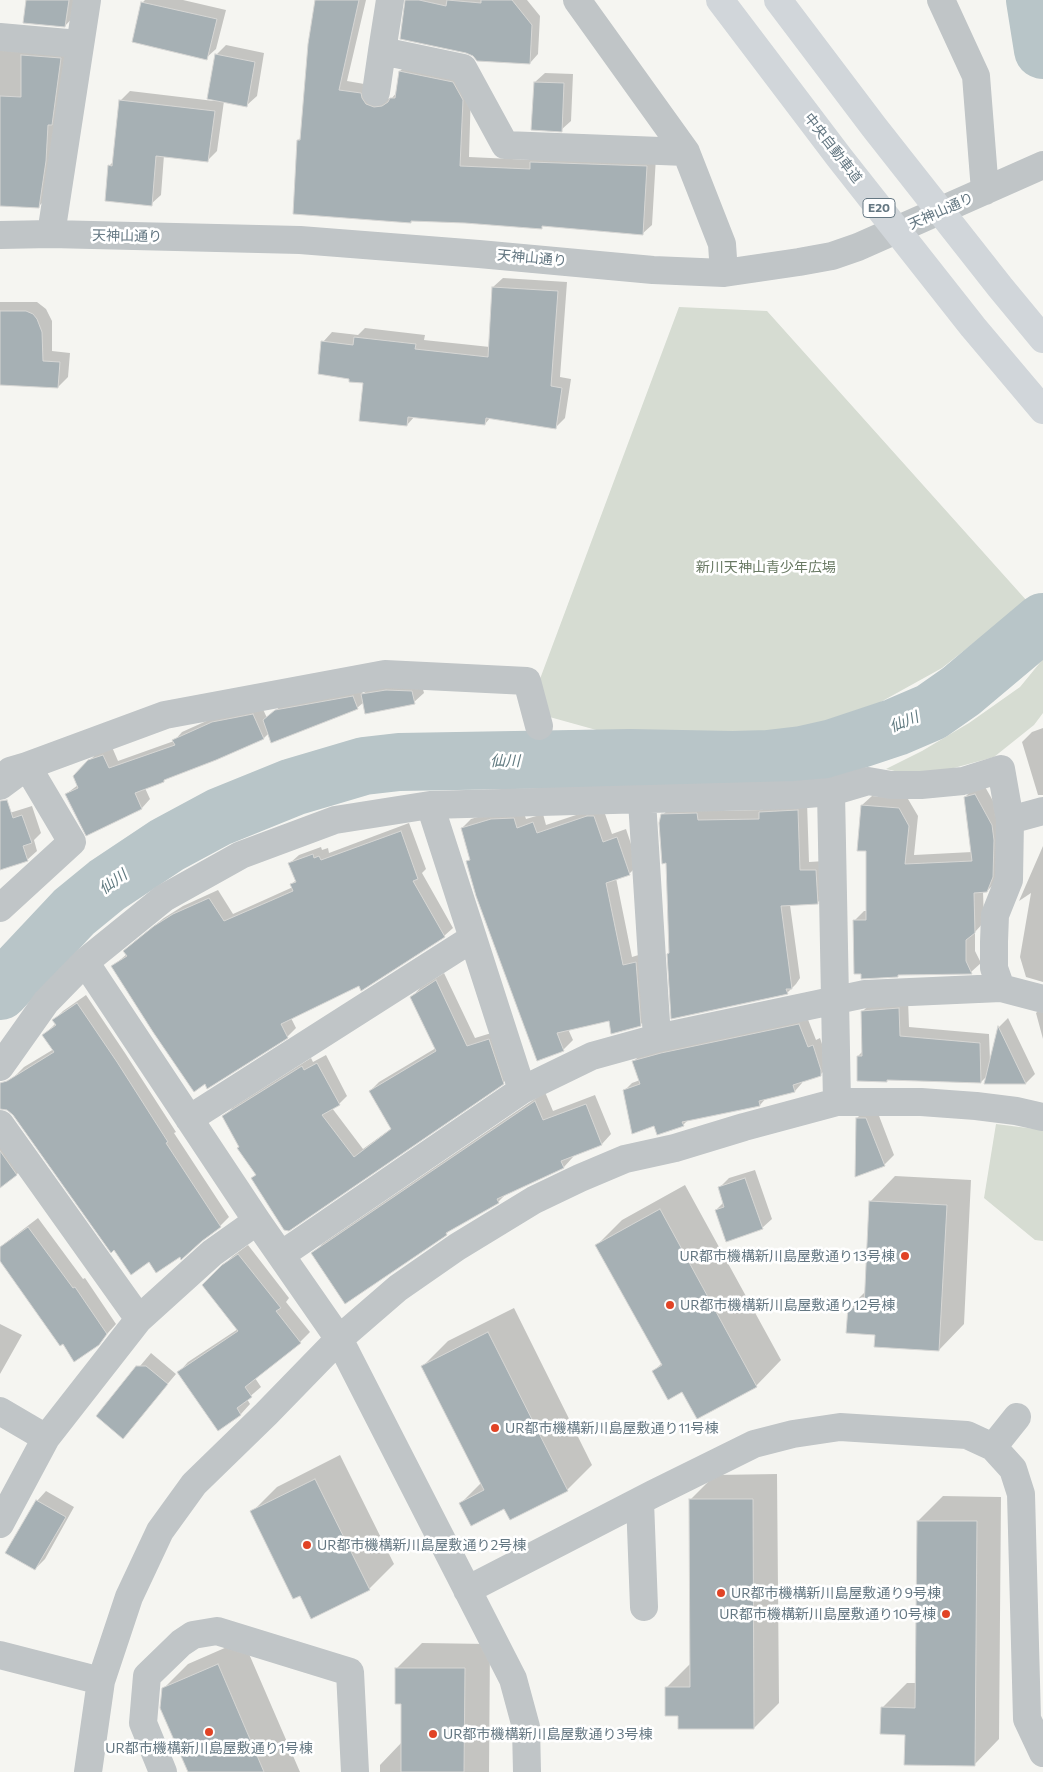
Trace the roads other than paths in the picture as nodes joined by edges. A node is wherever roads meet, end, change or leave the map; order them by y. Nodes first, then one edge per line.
1 (87, 0) edge
2 (390, 0) edge
3 (577, 0) edge
4 (720, 0) edge
5 (778, 0) edge
6 (941, 0) edge
7 (0, 37) edge
8 (79, 44) junction
9 (382, 51) junction
10 (376, 92) dead end
11 (686, 152) junction
12 (1032, 170) edge
13 (985, 191) junction
14 (51, 234) junction
15 (0, 235) edge
16 (724, 272) junction
17 (1043, 339) edge
18 (1043, 410) edge
19 (538, 726) dead end
20 (27, 766) junction
21 (0, 774) edge
22 (0, 786) edge
23 (831, 792) junction
24 (642, 801) junction
25 (430, 806) junction
26 (1043, 811) edge
27 (1010, 820) junction
28 (0, 908) edge
29 (473, 938) junction
30 (85, 962) junction
31 (1001, 988) junction
32 (1043, 999) edge
33 (836, 1000) junction
34 (657, 1038) junction
35 (0, 1067) edge
36 (522, 1090) junction
37 (837, 1102) junction
38 (1043, 1117) edge
39 (189, 1119) junction
40 (0, 1124) edge
41 (257, 1220) junction
42 (282, 1255) junction
43 (139, 1319) junction
44 (339, 1339) junction
45 (0, 1411) edge
46 (1017, 1417) dead end
47 (46, 1438) junction
48 (993, 1447) junction
49 (640, 1501) junction
50 (0, 1524) edge
51 (468, 1590) junction
52 (644, 1607) dead end
53 (0, 1655) edge
54 (101, 1681) junction
55 (1043, 1753) edge
56 (88, 1772) edge
57 (163, 1772) edge
58 (355, 1772) edge
59 (527, 1772) edge

1 - 8 street
2 - 9 street
3 - 11 street
4 - 18 highway, 中央自動車道 / E20
5 - 17 highway
6 - 13 street
7 - 8 street
8 - 14 street
9 - 10 street
9 - 11 street
11 - 16 street
12 - 13 street, 天神山通り
13 - 16 street, 天神山通り
14 - 15 street, 天神山通り
14 - 16 street, 天神山通り
19 - 20 street
20 - 21 street
20 - 22 street
20 - 28 street
23 - 24 street
23 - 27 street
23 - 33 street
24 - 25 street
24 - 34 street
25 - 29 street
25 - 30 street
26 - 27 street
27 - 31 street
29 - 36 street
29 - 39 street
30 - 35 street
30 - 39 street
31 - 32 street
31 - 33 street
33 - 34 street
33 - 37 street
34 - 36 street
36 - 42 street
37 - 38 street
37 - 44 street
39 - 41 street
40 - 43 street
41 - 42 street
41 - 43 street
42 - 44 street
43 - 47 street
44 - 51 street
44 - 54 street
45 - 47 street
46 - 48 street
47 - 50 street
48 - 49 street
48 - 55 street
49 - 51 street
49 - 52 street
51 - 59 street
53 - 54 street
54 - 56 street
57 - 58 street

